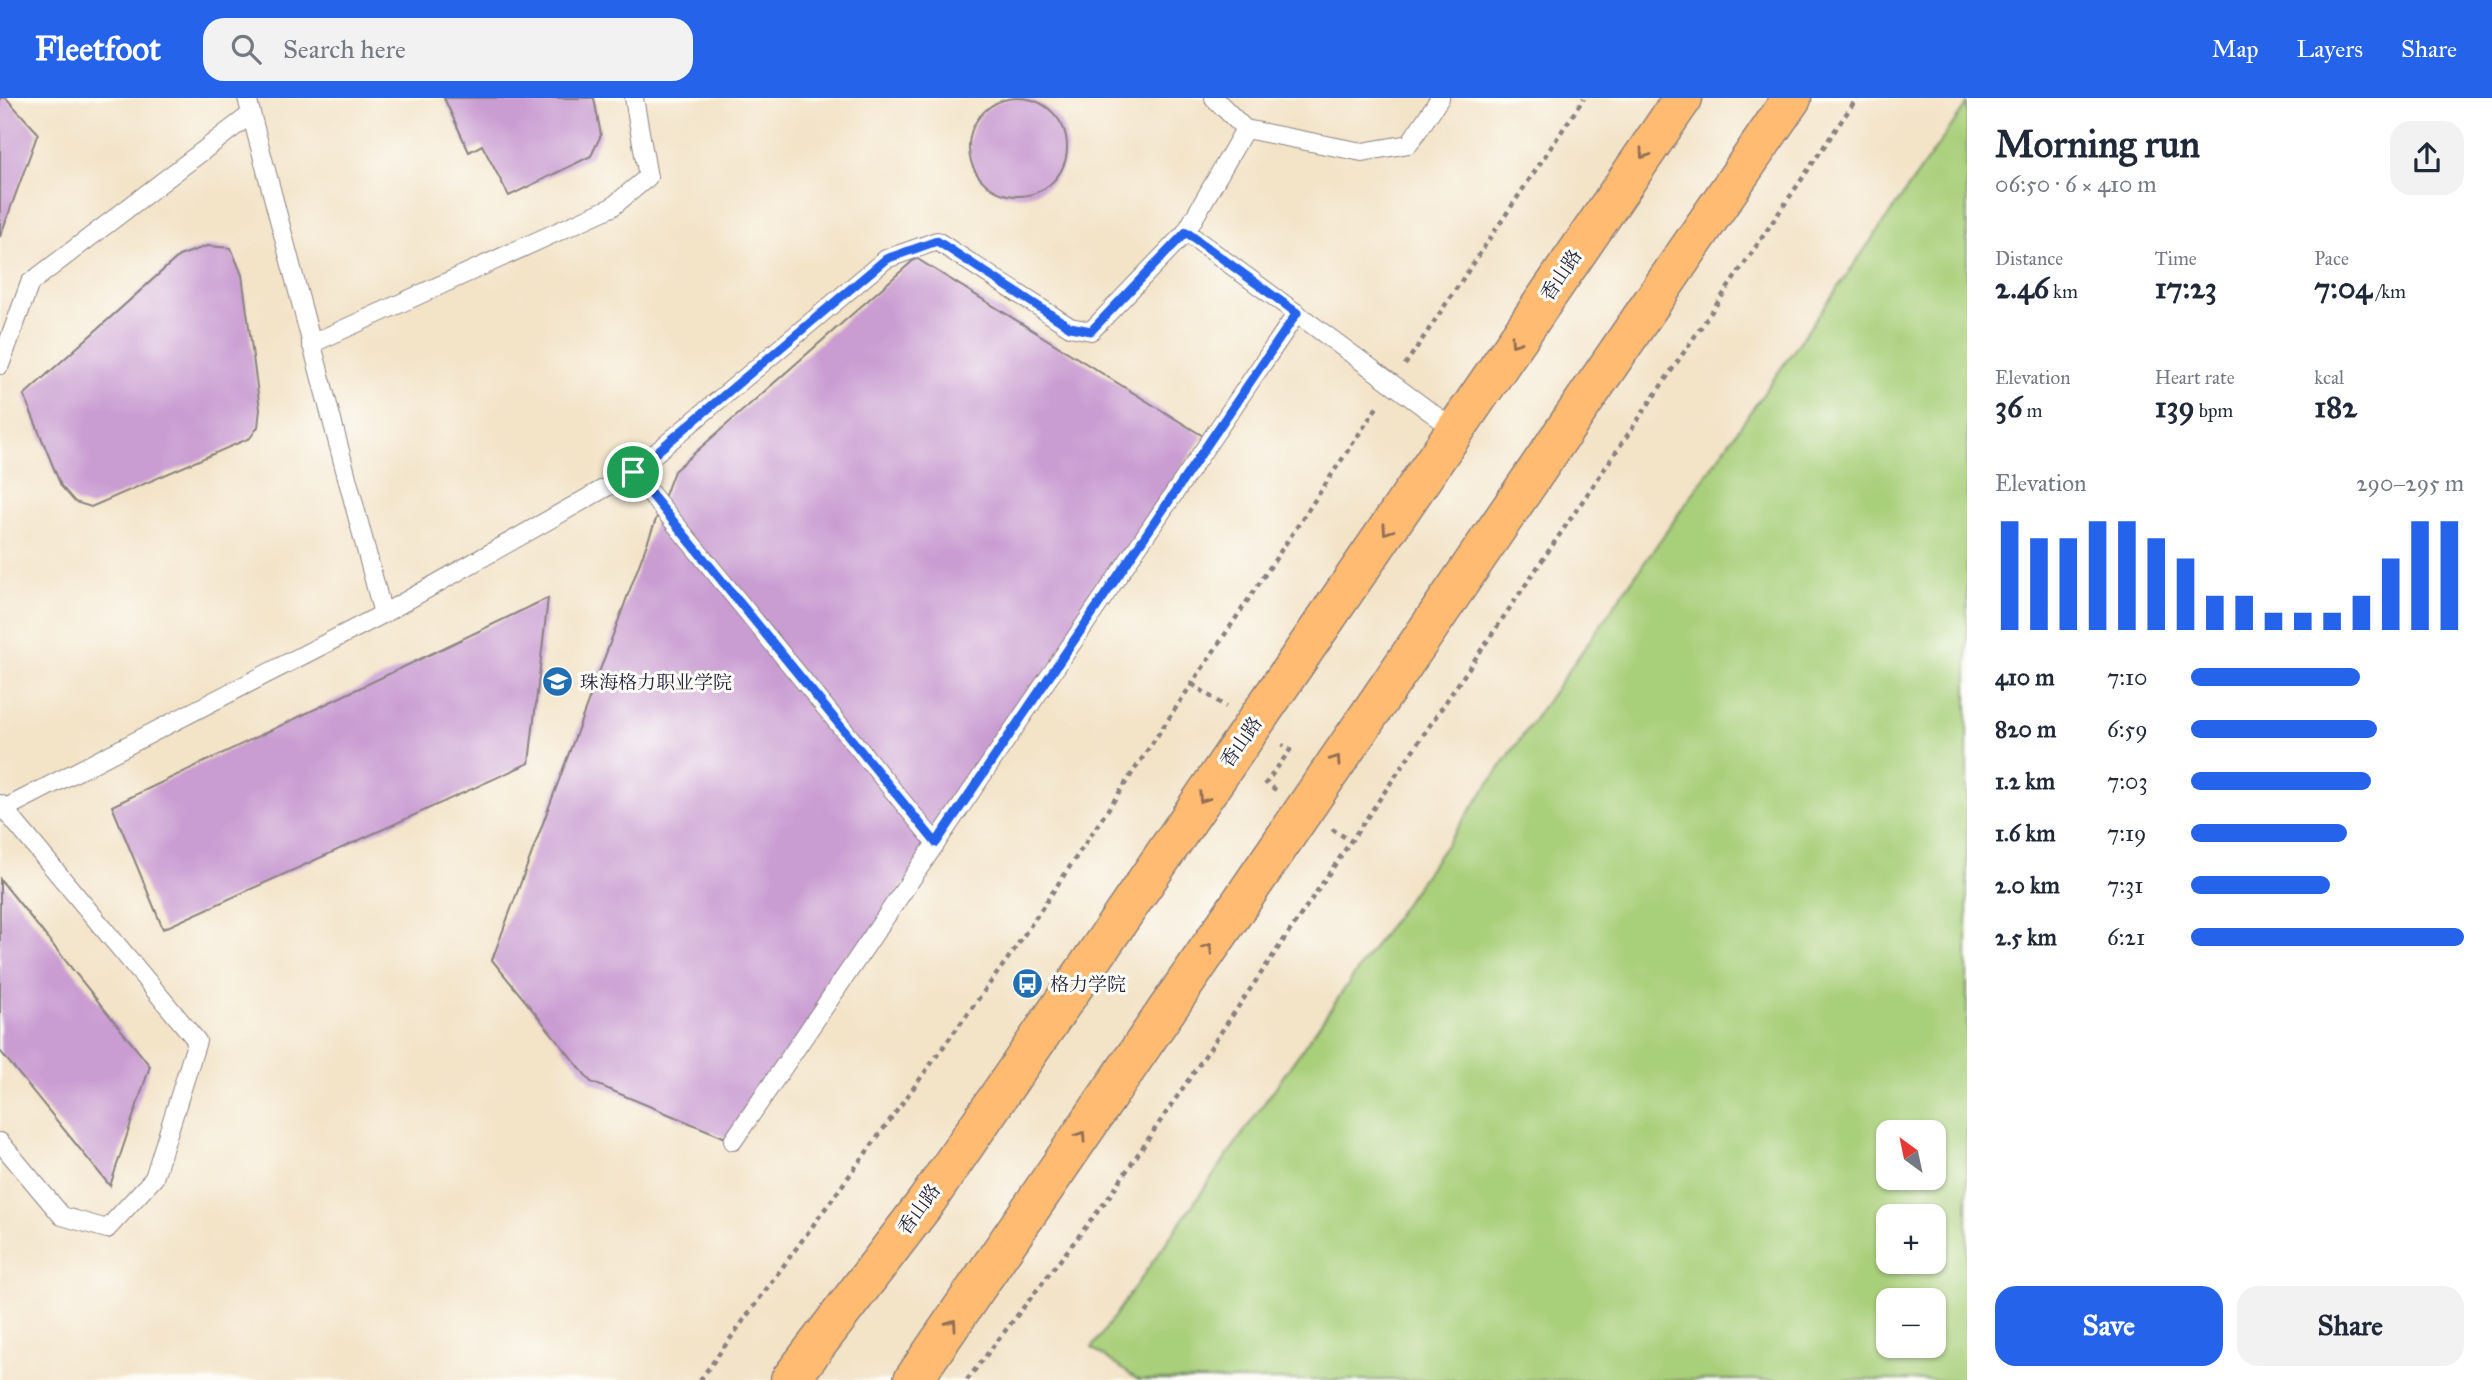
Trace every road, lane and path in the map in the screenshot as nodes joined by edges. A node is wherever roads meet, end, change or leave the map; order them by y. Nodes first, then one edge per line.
1 (634, 98) edge
2 (1214, 98) edge
3 (1440, 98) edge
4 (1584, 98) edge
5 (1683, 98) edge
6 (1792, 98) edge
7 (1857, 98) edge
8 (249, 106) edge
9 (1245, 129) junction
10 (1186, 232) junction
11 (1297, 313) junction
12 (311, 344) junction
13 (0, 365) edge
14 (1393, 383) junction
15 (1455, 430) junction
16 (633, 472) junction
17 (383, 614) junction
18 (2, 806) edge
19 (936, 843) junction
20 (733, 1141) dead end
21 (0, 1142) edge
22 (700, 1380) edge
23 (790, 1380) edge
24 (913, 1380) edge
25 (967, 1380) edge

1 - 12 lane
2 - 9 lane
3 - 9 lane
4 - 14 path
5 -> 15 main road, 香山路
24 -> 6 main road
7 - 25 path
8 - 12 lane
8 - 13 lane
9 - 10 lane
10 - 11 lane
10 - 16 lane
11 - 14 lane
11 - 19 lane
12 - 17 lane
14 - 15 lane
14 - 22 path
15 -> 23 main road, 香山路
16 - 17 lane
16 - 19 lane
17 - 18 lane
18 - 21 lane
19 - 20 lane

